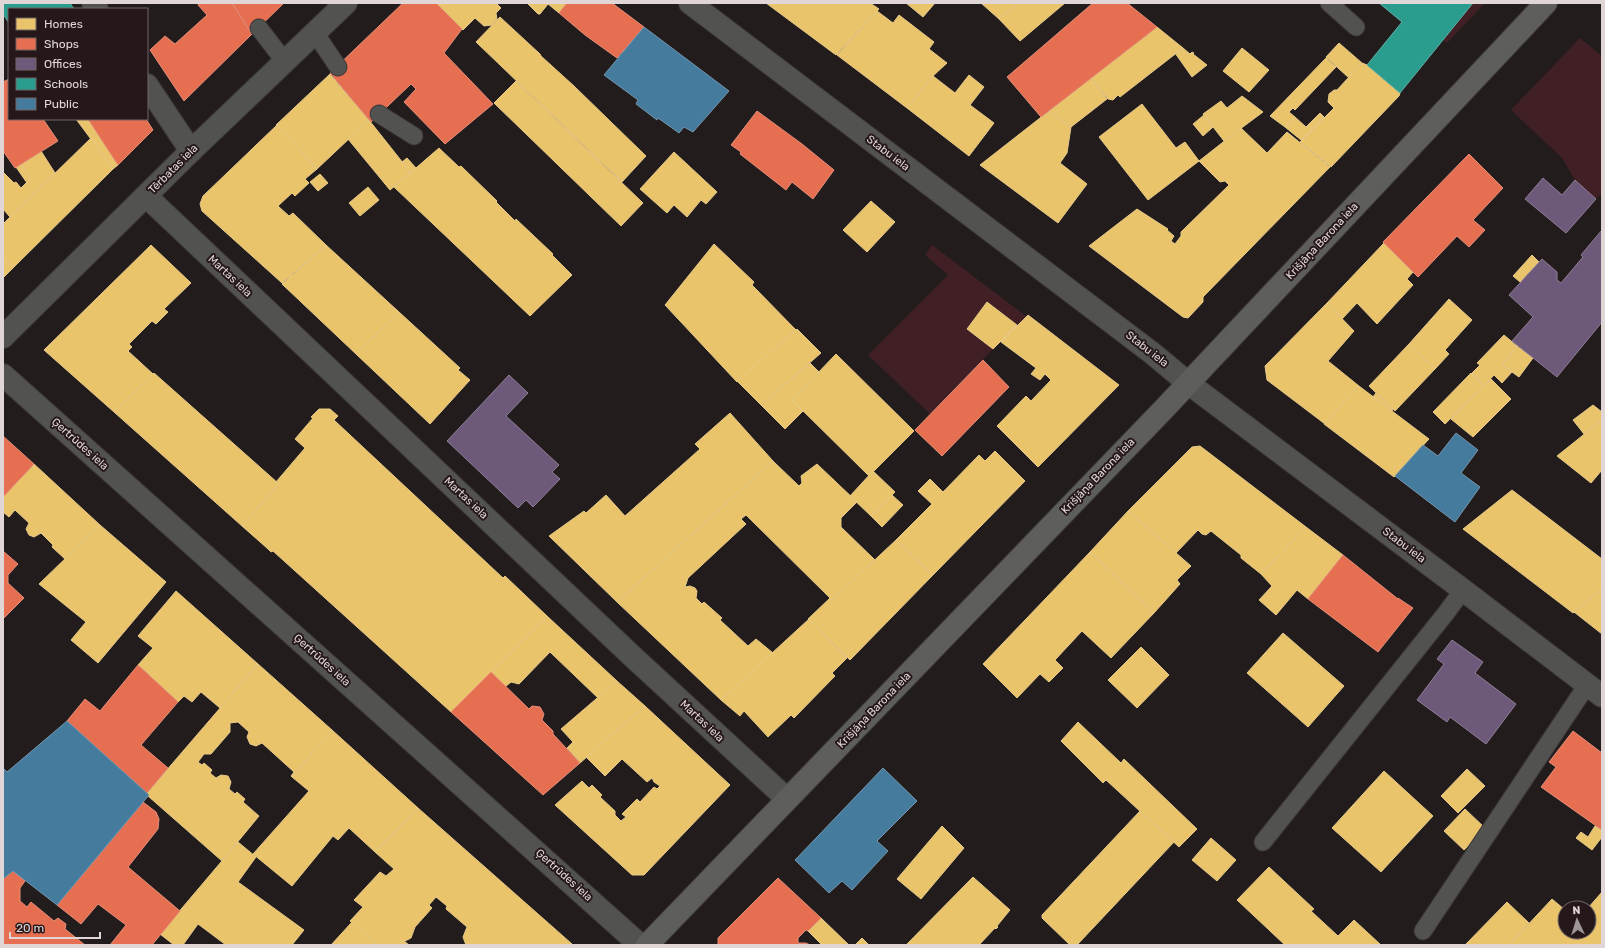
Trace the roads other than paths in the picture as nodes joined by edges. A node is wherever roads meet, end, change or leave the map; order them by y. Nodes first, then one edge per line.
1 (346, 3) edge
2 (690, 3) edge
3 (1329, 3) edge
4 (1546, 3) edge
5 (1356, 27) dead end
6 (258, 28) dead end
7 (315, 33) junction
8 (285, 62) junction
9 (338, 67) dead end
10 (148, 86) edge
11 (379, 114) dead end
12 (414, 136) dead end
13 (191, 151) junction
14 (146, 196) junction
15 (3, 337) edge
16 (3, 375) edge
17 (1188, 383) junction
18 (1463, 590) junction
19 (1595, 691) edge
20 (787, 799) junction
21 (1264, 842) dead end
22 (1423, 931) dead end
23 (640, 945) edge
24 (646, 945) edge

1 - 7 street, Tērbatas iela
2 - 17 street, Stabu iela
3 - 5 lane
4 - 17 street, Krišjāņa Barona iela
6 - 8 lane
7 - 8 street, Tērbatas iela
7 - 9 lane
8 - 13 street, Tērbatas iela
10 - 13 street
11 - 12 lane
13 - 14 street, Tērbatas iela
14 - 15 street, Tērbatas iela
14 - 20 street, Martas iela
16 - 23 street, Ģertrūdes iela
17 - 18 street, Stabu iela
17 - 20 street, Krišjāņa Barona iela
18 - 19 street, Stabu iela
18 - 21 lane
19 - 22 lane
20 - 24 street, Krišjāņa Barona iela

